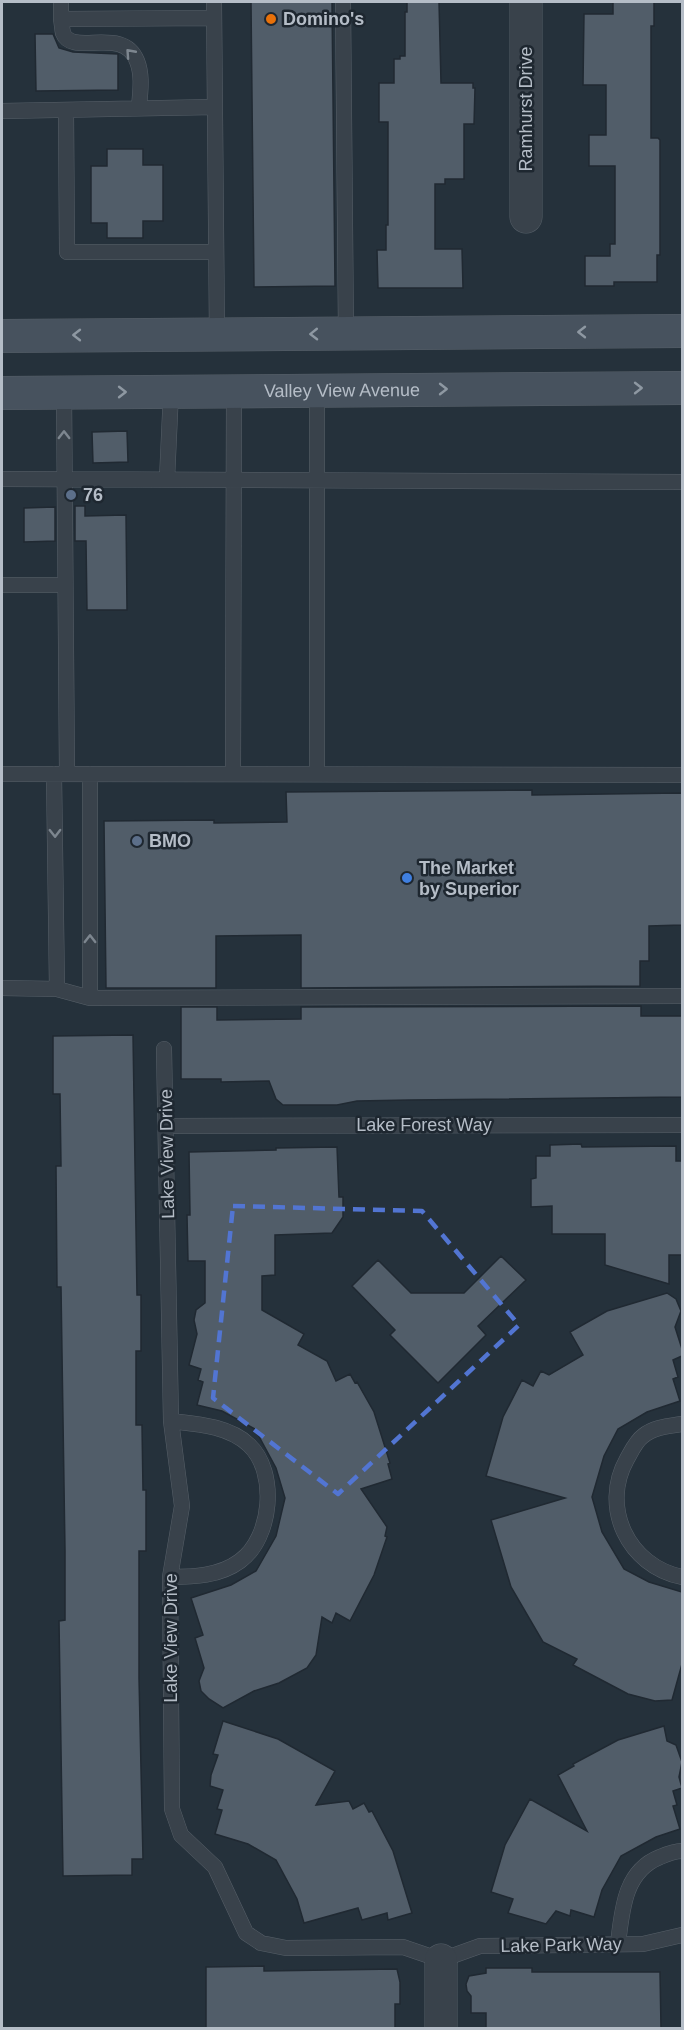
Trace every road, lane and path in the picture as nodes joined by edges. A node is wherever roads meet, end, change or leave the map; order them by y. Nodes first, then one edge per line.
1 (61, 2) edge
2 (214, 2) edge
3 (342, 2) edge
4 (526, 2) edge
5 (214, 18) junction
6 (61, 19) junction
7 (215, 107) junction
8 (139, 108) junction
9 (66, 110) junction
10 (2, 111) edge
11 (526, 218) dead end
12 (216, 252) junction
13 (682, 331) edge
14 (346, 333) junction
15 (217, 334) junction
16 (2, 336) edge
17 (682, 388) edge
18 (317, 390) junction
19 (234, 391) junction
20 (64, 392) junction
21 (171, 392) junction
22 (2, 393) edge
23 (64, 478) junction
24 (2, 479) edge
25 (167, 479) junction
26 (234, 479) junction
27 (317, 480) junction
28 (682, 482) edge
29 (2, 585) edge
30 (65, 585) junction
31 (233, 773) junction
32 (2, 774) edge
33 (61, 774) junction
34 (90, 774) junction
35 (317, 774) junction
36 (682, 775) edge
37 (2, 988) edge
38 (57, 989) junction
39 (682, 996) edge
40 (90, 998) junction
41 (164, 1049) dead end
42 (166, 1125) junction
43 (682, 1125) edge
44 (171, 1421) junction
45 (682, 1424) edge
46 (170, 1577) junction
47 (682, 1577) edge
48 (682, 1851) edge
49 (682, 1935) edge
50 (618, 1944) junction
51 (441, 1960) junction
52 (441, 2028) edge

1 - 6 lane
2 - 5 lane
3 - 14 lane
4 - 11 street, Ramhurst Drive
5 - 6 lane
5 - 7 lane
8 -> 6 lane
7 - 8 lane
7 - 12 lane
8 - 9 lane
9 - 10 lane
9 - 12 lane
12 - 15 lane
13 -> 14 main road
14 -> 15 main road
15 -> 16 main road
18 -> 17 main road, Valley View Avenue
18 - 19 main road, Valley View Avenue
18 - 27 lane
19 - 21 main road, Valley View Avenue
19 - 26 lane
20 -> 21 main road, Valley View Avenue
20 - 22 main road, Valley View Avenue
23 -> 20 lane
21 - 25 lane
23 - 24 lane
23 - 25 lane
23 - 30 lane
25 - 26 lane
26 - 27 lane
26 - 31 lane
27 - 28 lane
27 - 35 lane
29 - 30 lane
30 - 33 lane
31 - 34 lane
31 - 35 lane
32 - 33 lane
33 - 34 lane
33 -> 38 lane
40 -> 34 lane
35 - 36 lane
37 - 38 lane
38 - 40 lane
39 - 40 lane
41 - 42 lane, Lake View Drive
42 - 43 lane, Lake Forest Way
42 - 44 lane, Lake View Drive
44 - 46 lane, Lake View Drive
44 - 46 lane
45 - 47 lane
46 - 51 lane, Lake View Drive
48 - 50 lane
49 - 50 lane, Lake Park Way
50 - 51 lane, Lake Park Way
51 - 52 street

